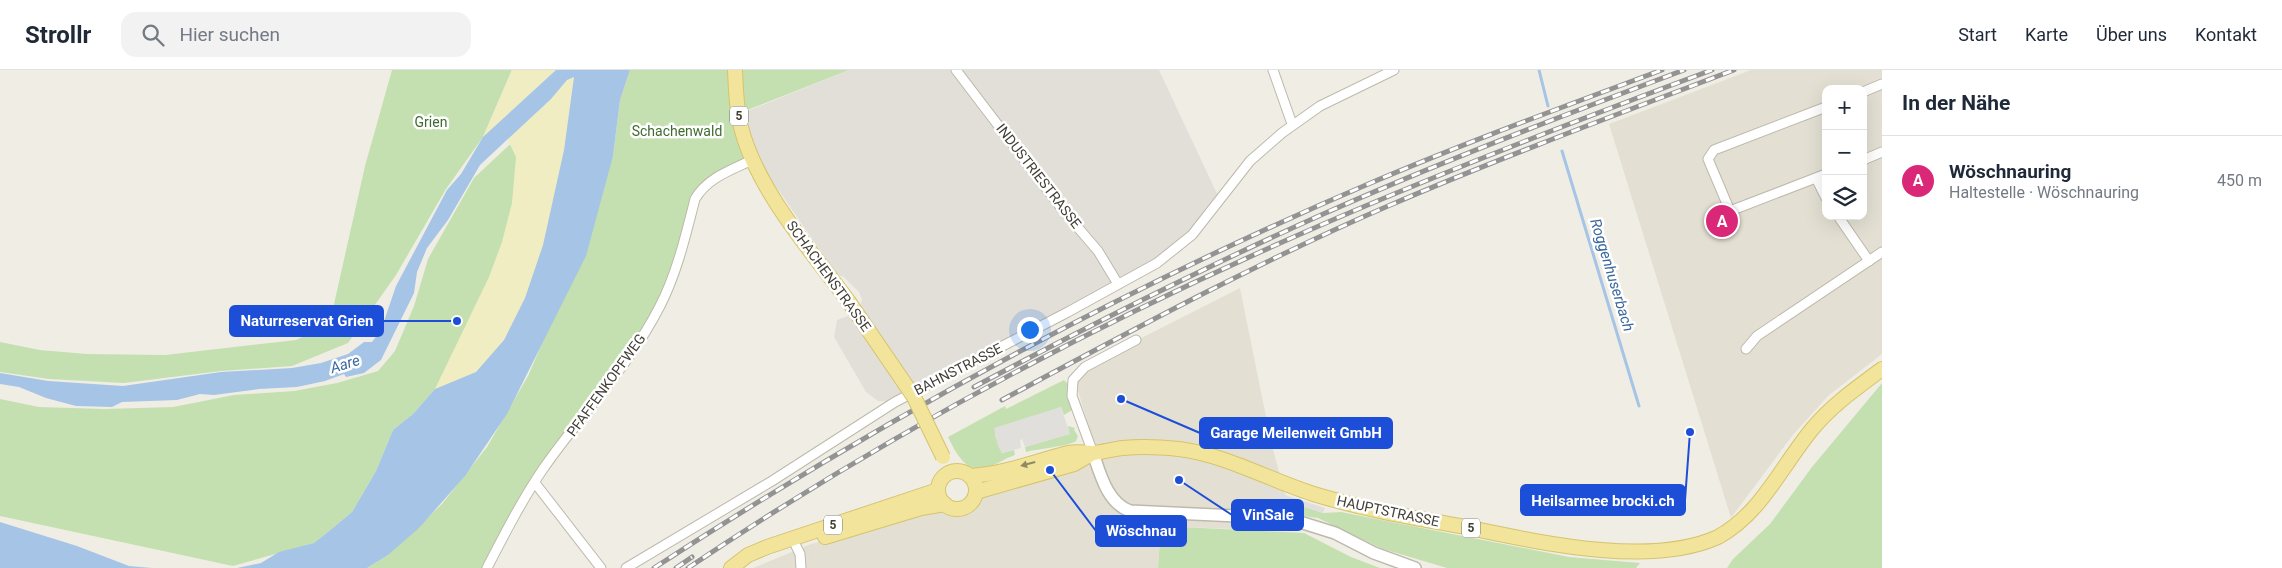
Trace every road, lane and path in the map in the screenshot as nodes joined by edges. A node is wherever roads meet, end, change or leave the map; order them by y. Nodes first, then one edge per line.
1 (735, 70) edge
2 (956, 70) edge
3 (1272, 70) edge
4 (1394, 70) edge
5 (1882, 84) edge
6 (1867, 90) edge
7 (1822, 109) edge
8 (1292, 124) junction
9 (1882, 152) edge
10 (1867, 158) edge
11 (752, 160) junction
12 (1824, 175) edge
13 (1816, 178) junction
14 (1822, 190) edge
15 (1841, 220) edge
16 (1882, 252) edge
17 (1869, 262) junction
18 (1118, 284) junction
19 (1136, 340) dead end
20 (1746, 349) dead end
21 (1882, 369) edge
22 (1093, 453) junction
23 (950, 472) junction
24 (970, 476) junction
25 (535, 483) junction
26 (938, 490) junction
27 (976, 492) junction
28 (945, 504) junction
29 (796, 546) junction
30 (487, 568) edge
31 (602, 568) edge
32 (626, 568) edge
33 (732, 568) edge
34 (737, 568) edge
35 (801, 568) edge
36 (1415, 568) edge

1 - 11 main road, SCHACHENSTRASSE / 5
2 - 18 street, INDUSTRIESTRASSE
3 - 8 street
4 - 8 street, BAHNSTRASSE
5 - 6 street
7 - 13 street
8 - 18 street, BAHNSTRASSE
9 - 10 street
11 - 23 main road, SCHACHENSTRASSE / 5, bridge
11 - 25 street, PFAFFENKOPFWEG
12 - 13 street
13 - 14 street
15 - 17 street
16 - 17 street
17 - 20 street
18 - 32 street, BAHNSTRASSE
19 - 22 street
21 - 22 main road, HAUPTSTRASSE / 5
22 -> 24 main road, HAUPTSTRASSE / 5
22 - 27 main road, HAUPTSTRASSE / 5
22 - 36 street
23 - 24 main road
23 - 26 main road
24 - 27 main road
25 - 30 street, PFAFFENKOPFWEG
25 - 31 street
26 - 28 main road
26 - 33 main road, 5
27 - 28 main road
28 - 29 main road, 5
29 - 34 main road, 5
29 - 35 street

